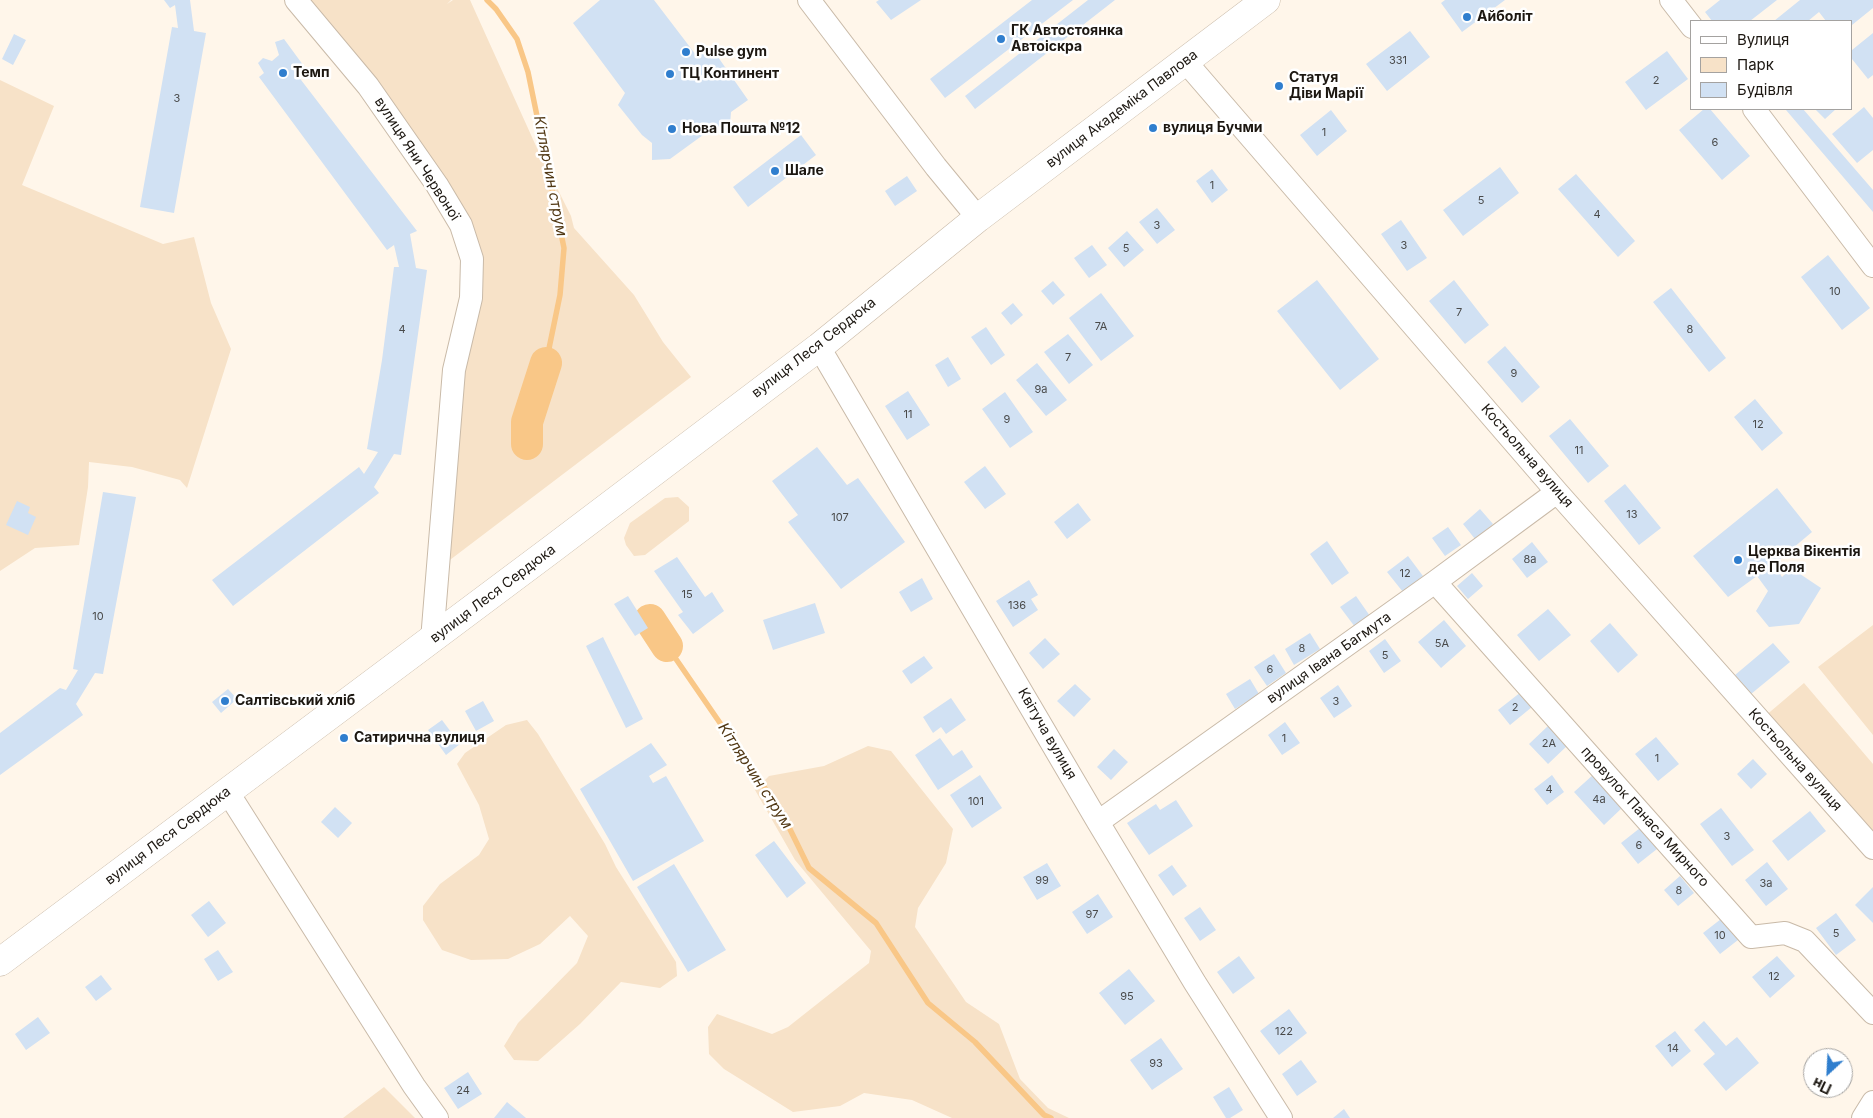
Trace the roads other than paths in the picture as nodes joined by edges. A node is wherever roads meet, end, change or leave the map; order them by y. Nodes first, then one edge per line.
1 (296, 0) edge
2 (809, 0) edge
3 (1266, 0) edge
4 (1671, 0) edge
5 (1690, 24) edge
6 (1185, 61) junction
7 (1755, 110) edge
8 (978, 218) junction
9 (1873, 266) edge
10 (819, 346) junction
11 (1557, 492) junction
12 (1435, 582) junction
13 (432, 640) junction
14 (227, 791) junction
15 (1098, 822) junction
16 (1873, 848) edge
17 (0, 962) edge
18 (1873, 1013) edge
19 (1873, 1102) edge
20 (437, 1118) edge
21 (1282, 1118) edge
22 (1864, 1118) edge

1 - 13 street, вулиця Яни Червоної
2 - 8 street
3 - 6 main road, вулиця Академіка Павлова
4 - 5 street
6 - 8 main road, вулиця Академіка Павлова
6 - 11 street, Костьольна вулиця
7 - 9 street
8 - 10 main road, вулиця Леся Сердюка
10 - 13 main road, вулиця Леся Сердюка
10 - 15 street, Квітуча вулиця
11 - 12 street, вулиця Івана Багмута
11 - 16 street, Костьольна вулиця
12 - 15 street, вулиця Івана Багмута
12 - 18 street, провулок Панаса Мирного
13 - 14 main road, вулиця Леся Сердюка
14 - 17 main road, вулиця Леся Сердюка
14 - 20 street
15 - 21 street, Квітуча вулиця
19 - 22 street

